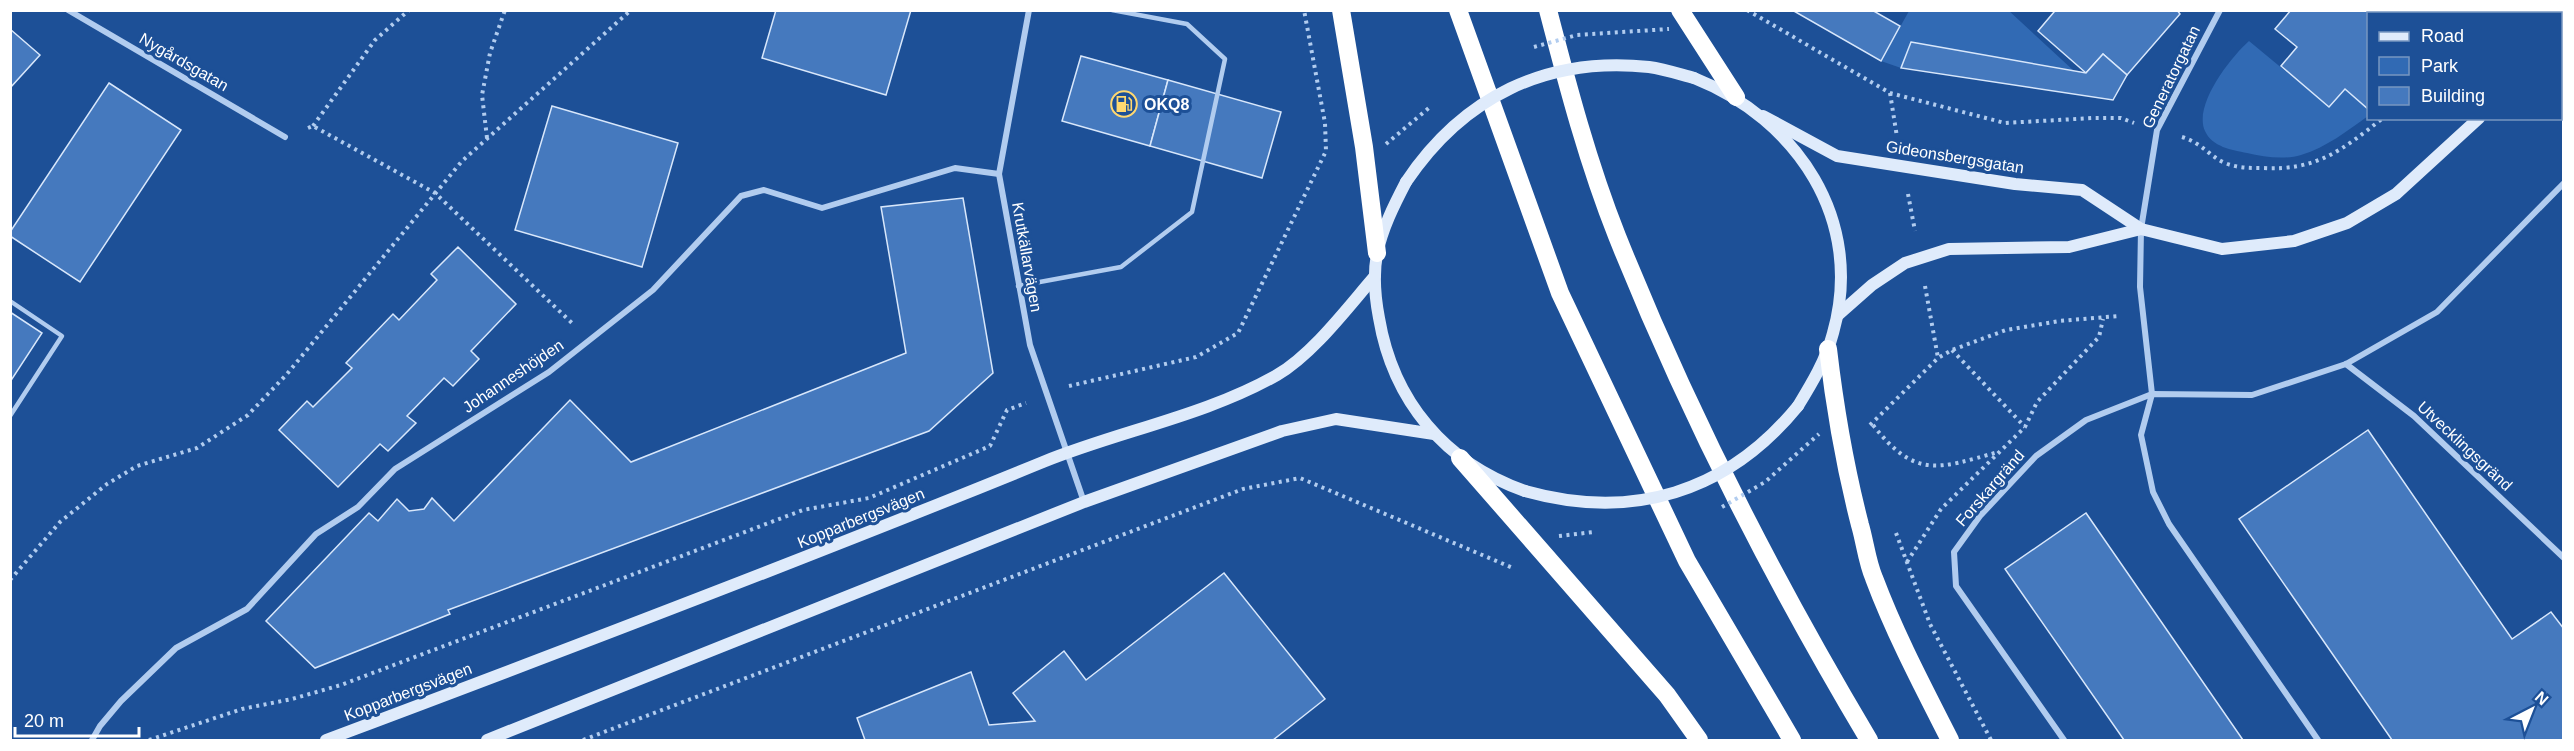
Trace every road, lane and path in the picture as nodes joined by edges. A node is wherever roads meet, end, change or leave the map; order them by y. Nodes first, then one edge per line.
1 (68, 10) edge
2 (409, 10) edge
3 (505, 10) edge
4 (631, 10) edge
5 (1029, 10) edge
6 (1112, 10) edge
7 (1304, 10) edge
8 (1341, 10) edge
9 (1458, 10) edge
10 (1548, 10) edge
11 (1680, 10) edge
12 (1747, 10) edge
13 (2220, 10) edge
14 (1890, 93) junction
15 (1736, 97) junction
16 (1763, 116) junction
17 (2380, 120) edge
18 (2477, 120) edge
19 (313, 126) junction
20 (2157, 130) junction
21 (285, 137) joint
22 (487, 138) junction
23 (1903, 166) junction
24 (999, 174) junction
25 (2564, 183) edge
26 (435, 193) junction
27 (2141, 229) junction
28 (1377, 253) junction
29 (1920, 258) junction
30 (1375, 276) junction
31 (1018, 286) junction
32 (10, 301) edge
33 (2143, 312) junction
34 (1838, 315) junction
35 (2103, 319) junction
36 (590, 340) junction
37 (1828, 349) junction
38 (1952, 350) junction
39 (1938, 358) junction
40 (2346, 364) junction
41 (2152, 394) junction
42 (1046, 395) junction
43 (10, 416) edge
44 (1873, 425) junction
45 (2025, 427) junction
46 (1434, 434) junction
47 (1874, 435) dead end
48 (1068, 452) junction
49 (1998, 452) junction
50 (1460, 458) junction
51 (1084, 502) junction
52 (1895, 529) dead end
53 (1541, 553) junction
54 (2563, 556) edge
55 (1906, 562) junction
56 (10, 580) edge
57 (92, 741) edge
58 (149, 741) edge
59 (326, 741) edge
60 (487, 741) edge
61 (583, 741) edge
62 (1699, 741) edge
63 (1792, 741) edge
64 (1869, 741) edge
65 (1950, 741) edge
66 (1991, 741) edge
67 (2064, 741) edge
68 (2318, 741) edge

1 - 21 street, Nygårdsgatan
2 - 19 path
3 - 22 path
4 - 22 path
5 - 24 street, Krutkällarvägen
6 - 31 lane
7 - 42 path
8 - 28 highway
9 - 63 highway
10 - 64 highway
11 - 15 highway
12 - 14 path
13 - 20 street, Generatorgatan
14 - 20 path
14 - 23 path
15 - 16 street
15 - 28 street, bridge
16 - 23 street, Gideonsbergsgatan
16 - 34 street
17 - 20 path
18 - 27 street, Gideonsbergsgatan
19 - 21 path
19 - 26 path
20 - 27 street, Generatorgatan
22 - 26 path
23 - 27 street, Gideonsbergsgatan
23 - 29 path
24 - 31 street, Krutkällarvägen
24 - 36 street, Johanneshöjden
25 - 40 street
26 - 36 path
26 - 56 path
27 - 29 street, Gideonsbergsgatan
27 - 33 street
28 - 30 street
29 - 34 street, Gideonsbergsgatan
29 - 39 path
30 - 46 street
30 - 48 street, Kopparbergsvägen
31 - 42 street, Krutkällarvägen
32 - 43 lane
33 - 35 path
33 - 41 street
34 - 37 street
35 - 38 path
35 - 45 path
36 - 57 street, Johanneshöjden
37 - 50 street, bridge
37 - 65 highway
38 - 39 path
38 - 45 path
39 - 44 path
40 - 41 street
40 - 54 street, Utvecklingsgränd
41 - 67 street, Forskargränd
41 - 68 street
42 - 48 street, Krutkällarvägen
42 - 58 path
44 - 47 path
44 - 49 path
45 - 49 path
46 - 50 street
46 - 51 street
48 - 51 street, Krutkällarvägen
48 - 59 street, Kopparbergsvägen
49 - 55 path
50 - 53 highway
51 - 60 street
52 - 55 path
53 - 61 path
53 - 62 highway
55 - 66 path

